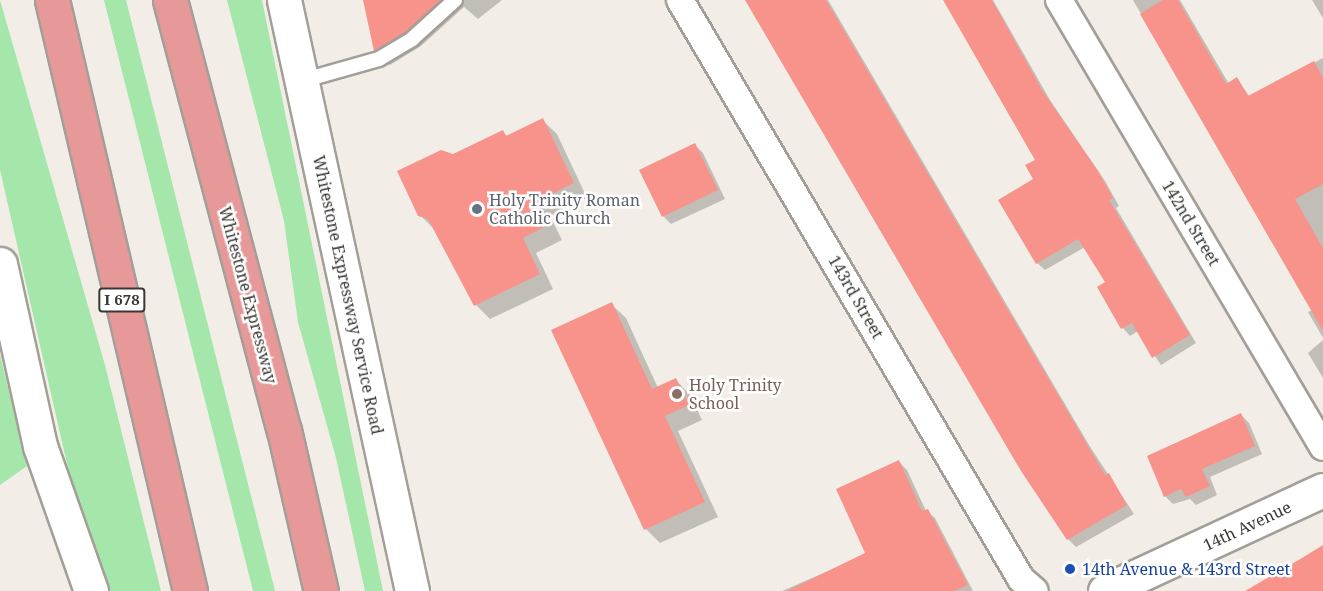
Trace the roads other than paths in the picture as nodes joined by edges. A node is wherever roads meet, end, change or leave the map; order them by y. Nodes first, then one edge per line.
1 (170, 0) edge
2 (191, 0) edge
3 (284, 0) edge
4 (455, 0) edge
5 (680, 0) edge
6 (1059, 0) edge
7 (52, 3) edge
8 (301, 81) junction
9 (233, 238) junction
10 (0, 264) edge
11 (1323, 447) edge
12 (1323, 490) edge
13 (91, 591) edge
14 (190, 591) edge
15 (321, 591) edge
16 (411, 591) edge
17 (1035, 591) edge
18 (1105, 591) edge

1 - 9 highway, Whitestone Expressway
2 - 9 highway
3 - 8 main road, Whitestone Expressway Service Road
4 - 8 lane
5 - 17 street, 143rd Street
6 - 11 street, 142nd Street
7 - 14 highway, I 678
8 - 16 main road, Whitestone Expressway Service Road
9 - 15 highway, Whitestone Expressway
10 - 13 main road
12 - 18 main road, 14th Avenue

